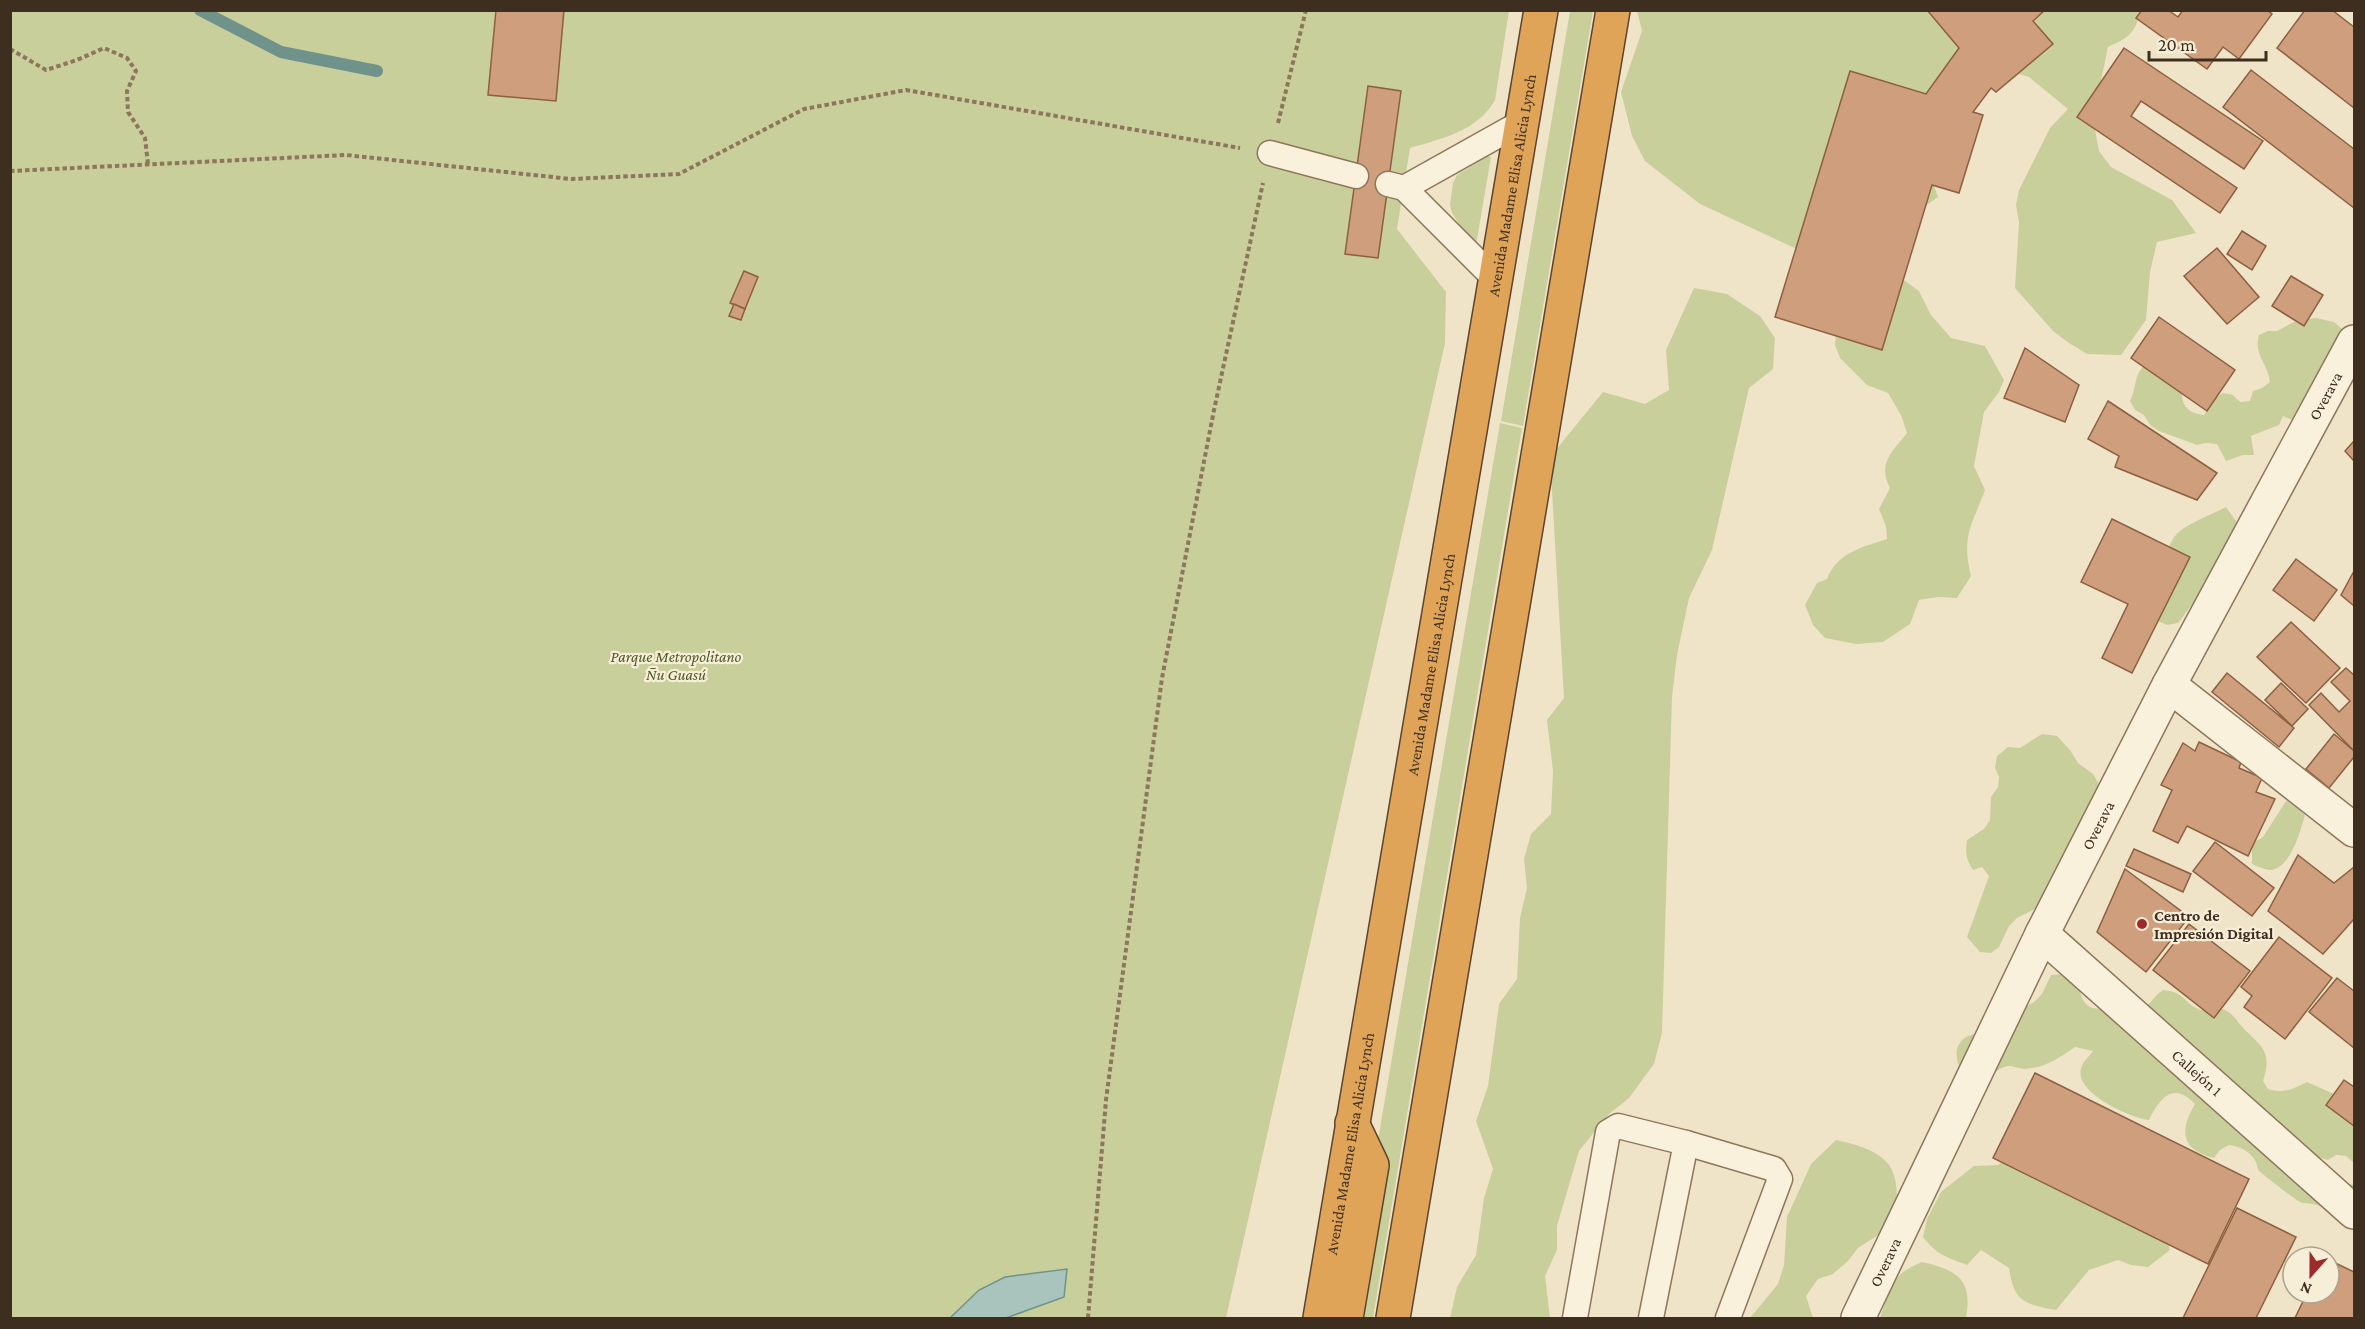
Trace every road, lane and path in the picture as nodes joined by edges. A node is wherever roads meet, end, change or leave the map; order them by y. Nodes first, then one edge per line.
1 (1306, 10) edge
2 (1541, 10) edge
3 (1613, 10) edge
4 (10, 49) edge
5 (1522, 122) junction
6 (1270, 153) junction
7 (148, 164) junction
8 (10, 171) edge
9 (1356, 176) dead end
10 (1494, 279) junction
11 (2355, 342) edge
12 (2169, 685) junction
13 (2355, 830) edge
14 (2042, 934) junction
15 (1352, 1124) junction
16 (1686, 1143) junction
17 (2355, 1212) edge
18 (1088, 1318) edge
19 (1320, 1318) edge
20 (1346, 1318) edge
21 (1394, 1318) edge
22 (1575, 1318) edge
23 (1651, 1318) edge
24 (1728, 1318) edge
25 (1858, 1318) edge

1 - 6 path
2 - 5 highway, Avenida Madame Elisa Alicia Lynch
3 - 21 highway
4 - 7 path
5 - 10 highway, Avenida Madame Elisa Alicia Lynch
5 - 10 lane
6 - 7 path
6 - 9 lane
6 - 18 path
7 - 8 path
10 - 15 highway, Avenida Madame Elisa Alicia Lynch
11 - 12 street, Overava
12 - 13 street
12 - 14 street, Overava
14 - 17 street, Callejón 1
14 - 25 street, Overava
15 - 19 highway, Avenida Madame Elisa Alicia Lynch
15 - 20 highway
16 - 22 lane
16 - 23 lane
16 - 24 lane

